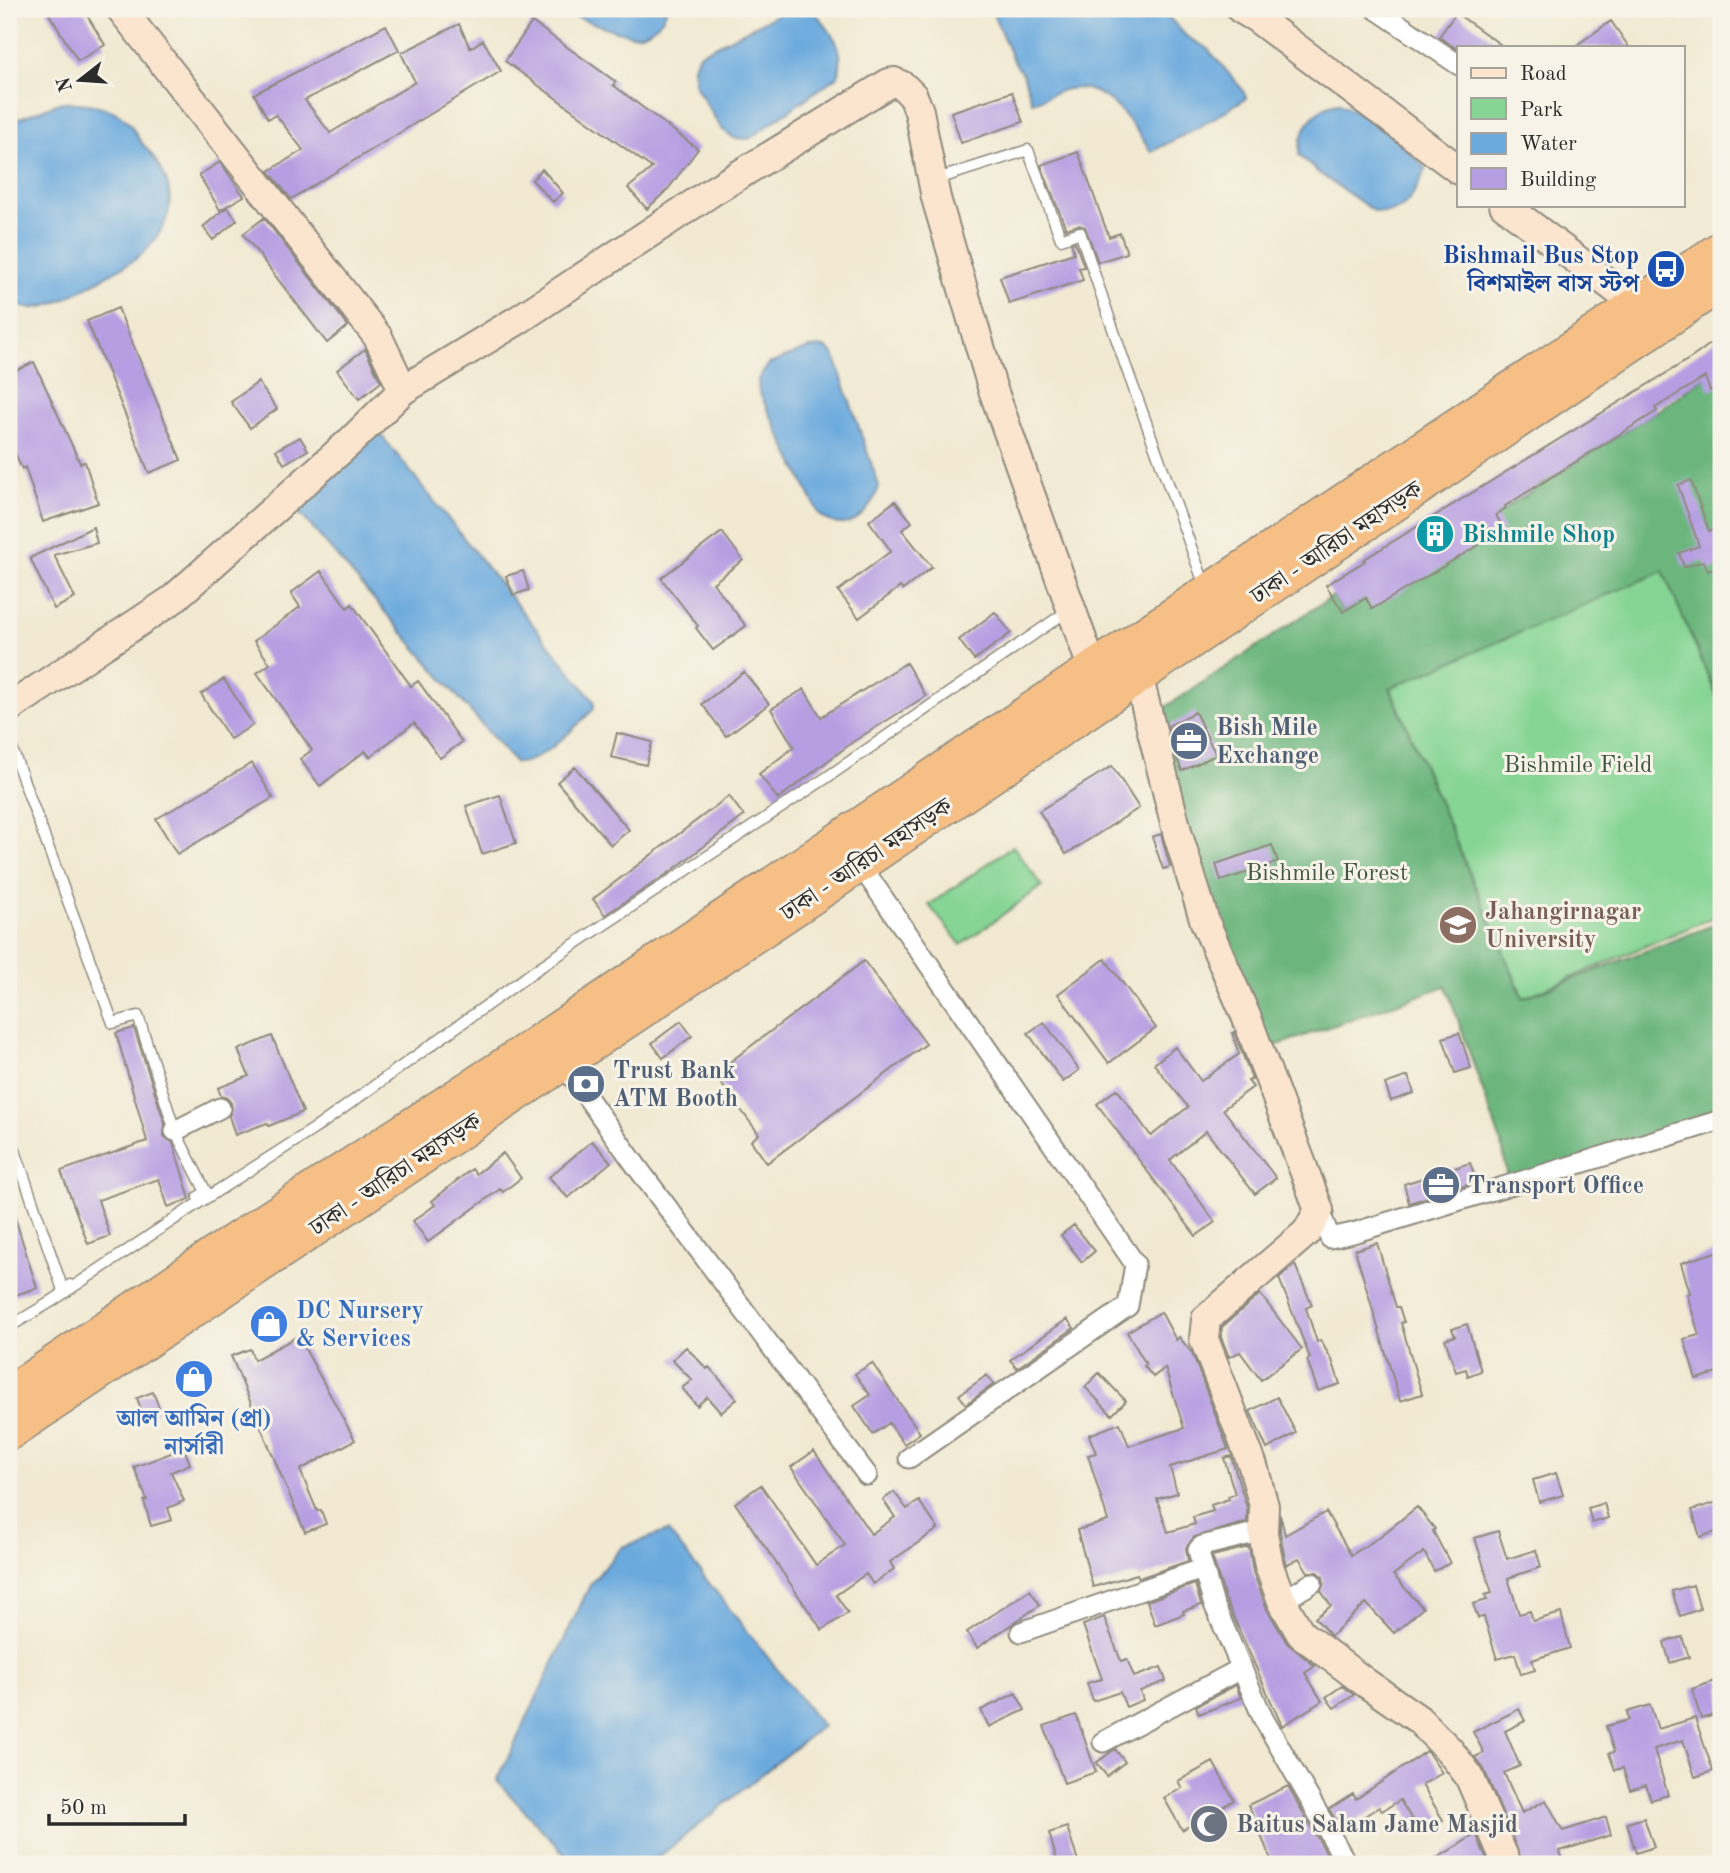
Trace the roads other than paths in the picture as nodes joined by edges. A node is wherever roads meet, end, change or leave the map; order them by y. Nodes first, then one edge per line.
1 (121, 9) edge
2 (1241, 9) edge
3 (1376, 9) edge
4 (1457, 64) edge
5 (1457, 168) edge
6 (932, 181) junction
7 (1505, 206) edge
8 (1721, 250) edge
9 (1721, 282) edge
10 (1637, 305) junction
11 (403, 390) junction
12 (1208, 593) junction
13 (1070, 609) junction
14 (1093, 670) junction
15 (1138, 676) junction
16 (9, 708) edge
17 (9, 741) edge
18 (859, 863) junction
19 (562, 1062) junction
20 (220, 1108) dead end
21 (1721, 1120) edge
22 (175, 1131) junction
23 (9, 1133) edge
24 (1320, 1210) junction
25 (9, 1327) edge
26 (9, 1395) edge
27 (9, 1431) edge
28 (909, 1458) dead end
29 (867, 1475) dead end
30 (1263, 1531) junction
31 (1202, 1569) junction
32 (1311, 1583) dead end
33 (1283, 1601) junction
34 (1021, 1632) dead end
35 (1242, 1668) junction
36 (1104, 1742) dead end
37 (1347, 1864) edge
38 (1507, 1864) edge

1 - 11 street
2 - 5 street
3 - 4 street
6 - 11 street
6 - 12 lane
6 - 13 street
7 - 10 street
8 - 10 highway, ঢাকা - আরিচা মহাসড়ক
9 - 15 highway, ঢাকা - আরিচা মহাসড়ক
10 - 12 highway, ঢাকা - আরিচা মহাসড়ক
11 - 16 street
12 - 14 highway, ঢাকা - আরিচা মহাসড়ক
13 - 14 street
13 - 25 lane
14 - 26 highway, ঢাকা - আরিচা মহাসড়ক
15 - 18 highway, ঢাকা - আরিচা মহাসড়ক
15 - 24 street
17 - 22 lane
18 - 19 highway, ঢাকা - আরিচা মহাসড়ক
18 - 28 street
19 - 27 highway, ঢাকা - আরিচা মহাসড়ক
19 - 29 street
20 - 22 street
21 - 24 street
22 - 23 lane
24 - 30 street
30 - 31 street
30 - 33 street
31 - 34 street
31 - 35 street
32 - 33 street
33 - 38 street
35 - 36 street
35 - 37 street

